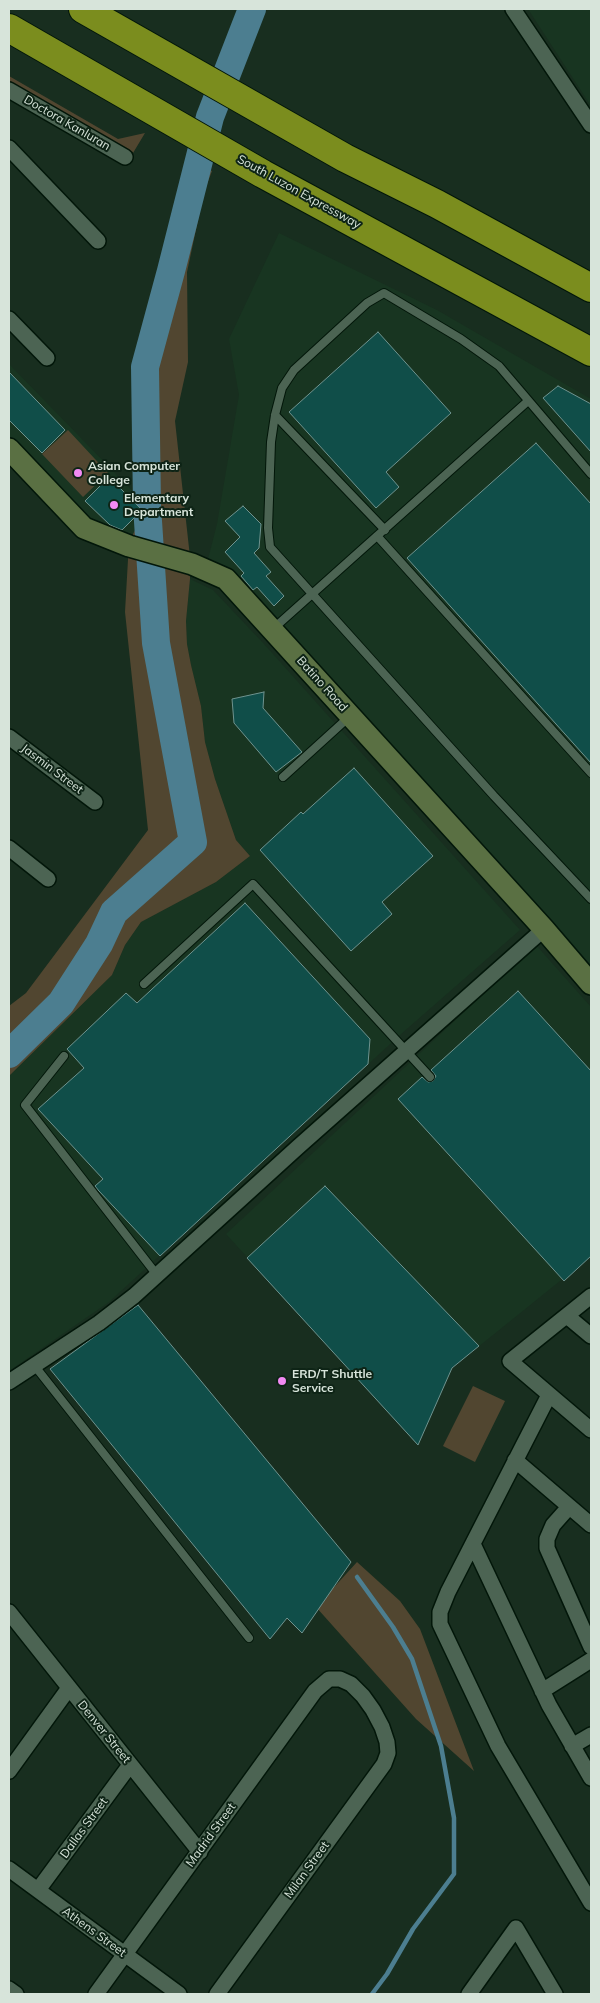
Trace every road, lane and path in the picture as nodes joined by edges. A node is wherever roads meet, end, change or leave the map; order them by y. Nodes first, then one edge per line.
1 (83, 9) edge
2 (513, 9) edge
3 (9, 28) edge
4 (9, 50) edge
5 (105, 83) junction
6 (9, 90) edge
7 (591, 125) edge
8 (9, 148) edge
9 (125, 157) dead end
10 (98, 242) dead end
11 (591, 288) edge
12 (9, 319) edge
13 (591, 352) edge
14 (47, 358) dead end
15 (528, 401) junction
16 (275, 414) junction
17 (9, 449) edge
18 (591, 474) edge
19 (386, 530) junction
20 (378, 537) junction
21 (313, 595) junction
22 (273, 630) junction
23 (351, 716) junction
24 (9, 737) edge
25 (591, 773) edge
26 (283, 778) dead end
27 (95, 802) dead end
28 (9, 848) edge
29 (48, 879) dead end
30 (590, 896) edge
31 (544, 929) junction
32 (144, 984) dead end
33 (591, 984) edge
34 (406, 1051) junction
35 (64, 1056) dead end
36 (430, 1077) dead end
37 (157, 1275) junction
38 (591, 1296) edge
39 (567, 1316) junction
40 (591, 1336) edge
41 (34, 1365) junction
42 (9, 1382) edge
43 (549, 1395) junction
44 (591, 1430) edge
45 (515, 1460) junction
46 (569, 1507) junction
47 (591, 1525) edge
48 (473, 1544) junction
49 (9, 1614) edge
50 (249, 1638) dead end
51 (591, 1647) edge
52 (591, 1660) edge
53 (329, 1679) joint
54 (69, 1688) junction
55 (542, 1691) junction
56 (591, 1735) edge
57 (572, 1746) junction
58 (130, 1765) junction
59 (9, 1771) edge
60 (591, 1778) edge
61 (200, 1852) junction
62 (9, 1869) edge
63 (38, 1890) junction
64 (589, 1892) edge
65 (126, 1955) junction
66 (9, 1989) edge
67 (16, 1994) edge
68 (96, 1994) edge
69 (179, 1994) edge
70 (217, 1994) edge
71 (469, 1994) edge
72 (555, 1994) edge

1 - 11 highway
2 - 7 street
3 - 5 highway, South Luzon Expressway
4 - 5 highway
5 - 13 highway, South Luzon Expressway
6 - 9 street, Doctora Kanluran
8 - 10 street
12 - 14 street
15 - 16 lane
15 - 18 lane
15 - 19 lane
16 - 19 lane
16 - 21 lane
17 - 22 main road, Batino Road
19 - 20 lane
20 - 21 lane
20 - 25 lane
21 - 22 lane
21 - 30 lane
22 - 23 main road, Batino Road
23 - 26 lane
23 - 31 main road, Batino Road
24 - 27 street, Jasmin Street
28 - 29 street
31 - 33 main road, Batino Road
31 - 34 street
32 - 34 lane
34 - 36 lane
34 - 37 street
35 - 37 lane
37 - 41 street
38 - 39 street
39 - 40 street
39 - 43 street
41 - 42 street
41 - 50 lane
43 - 44 street
43 - 45 street
45 - 46 street
45 - 48 street
46 - 47 street
46 - 51 street
48 - 55 street
48 - 64 street
49 - 54 street, Denver Street
52 - 55 street
53 - 61 street, Madrid Street
53 - 70 street, Milan Street
54 - 58 street, Denver Street
54 - 59 street
55 - 57 street
56 - 57 street
57 - 60 street
58 - 61 street, Denver Street
58 - 63 street, Dallas Street
61 - 65 street, Madrid Street
62 - 63 street, Athens Street
63 - 65 street, Athens Street
65 - 68 street, Madrid Street
65 - 69 street, Athens Street
66 - 67 street
71 - 72 street

